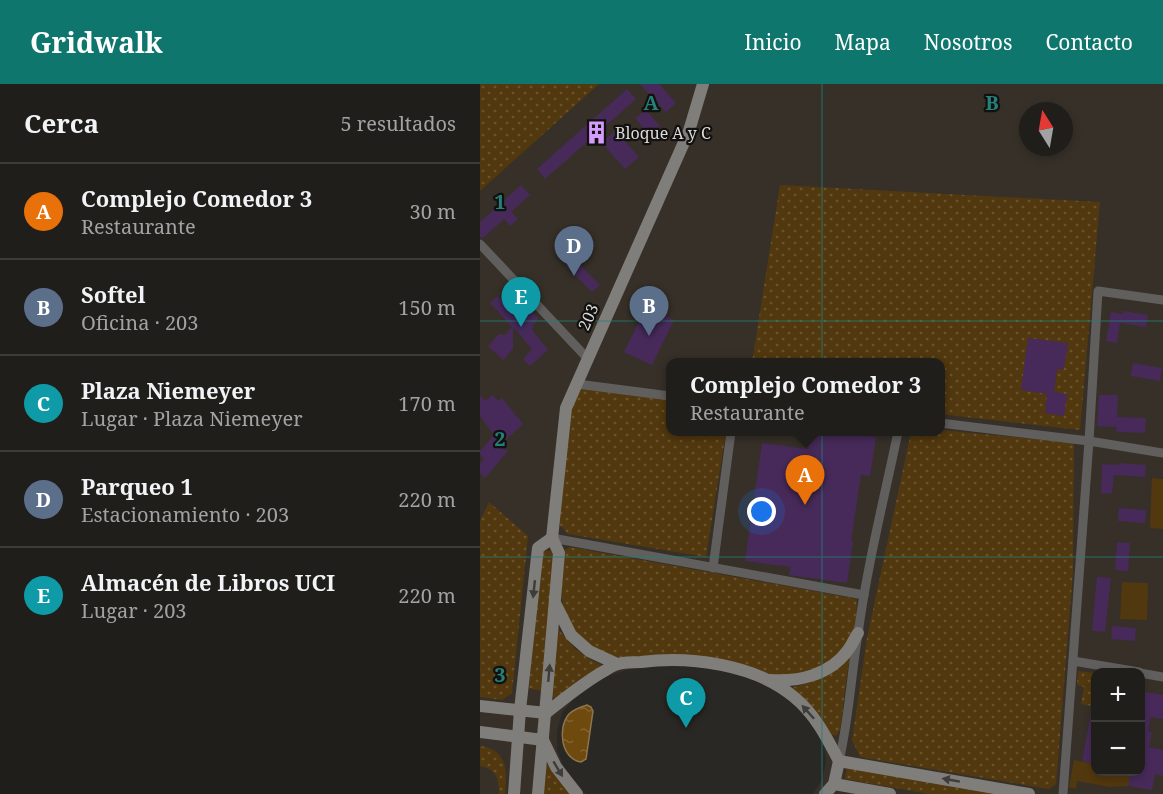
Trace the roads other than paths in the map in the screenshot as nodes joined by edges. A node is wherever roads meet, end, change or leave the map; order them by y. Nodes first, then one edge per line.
1 (703, 84) edge
2 (480, 244) edge
3 (1163, 300) edge
4 (588, 359) junction
5 (577, 384) junction
6 (666, 395) edge
7 (945, 424) edge
8 (730, 436) edge
9 (897, 436) edge
10 (1089, 441) junction
11 (1163, 453) edge
12 (552, 538) junction
13 (713, 568) junction
14 (864, 595) junction
15 (555, 603) junction
16 (858, 633) junction
17 (1073, 661) junction
18 (617, 664) junction
19 (1112, 668) edge
20 (1145, 674) edge
21 (1163, 676) edge
22 (767, 680) junction
23 (480, 706) edge
24 (520, 710) junction
25 (546, 713) junction
26 (480, 732) edge
27 (519, 737) junction
28 (543, 741) junction
29 (839, 761) junction
30 (832, 789) edge
31 (514, 794) edge
32 (538, 794) edge
33 (577, 794) edge
34 (825, 794) edge
35 (890, 794) edge
36 (1029, 794) edge
37 (1063, 794) edge

1 - 4 street, 203
2 - 4 street
3 - 10 street
4 - 5 street, 203
5 - 6 street
5 - 12 street, 203
7 - 10 street
8 - 13 street
9 - 14 street
10 - 11 street
10 - 17 street
12 - 13 street
12 - 15 street
12 -> 24 street
13 - 14 street
14 - 16 street
15 - 18 street
25 -> 15 street
16 - 22 street
16 - 29 street
17 - 19 street
17 - 37 street
18 - 22 street
18 - 25 street
20 - 21 street
29 -> 22 street
23 - 24 street
24 - 25 street
24 - 27 street
25 - 28 street
26 - 27 street
27 - 28 street
27 - 31 street
28 - 32 street
28 -> 33 street
29 - 30 street
36 -> 29 street
30 - 34 street
30 - 35 street

